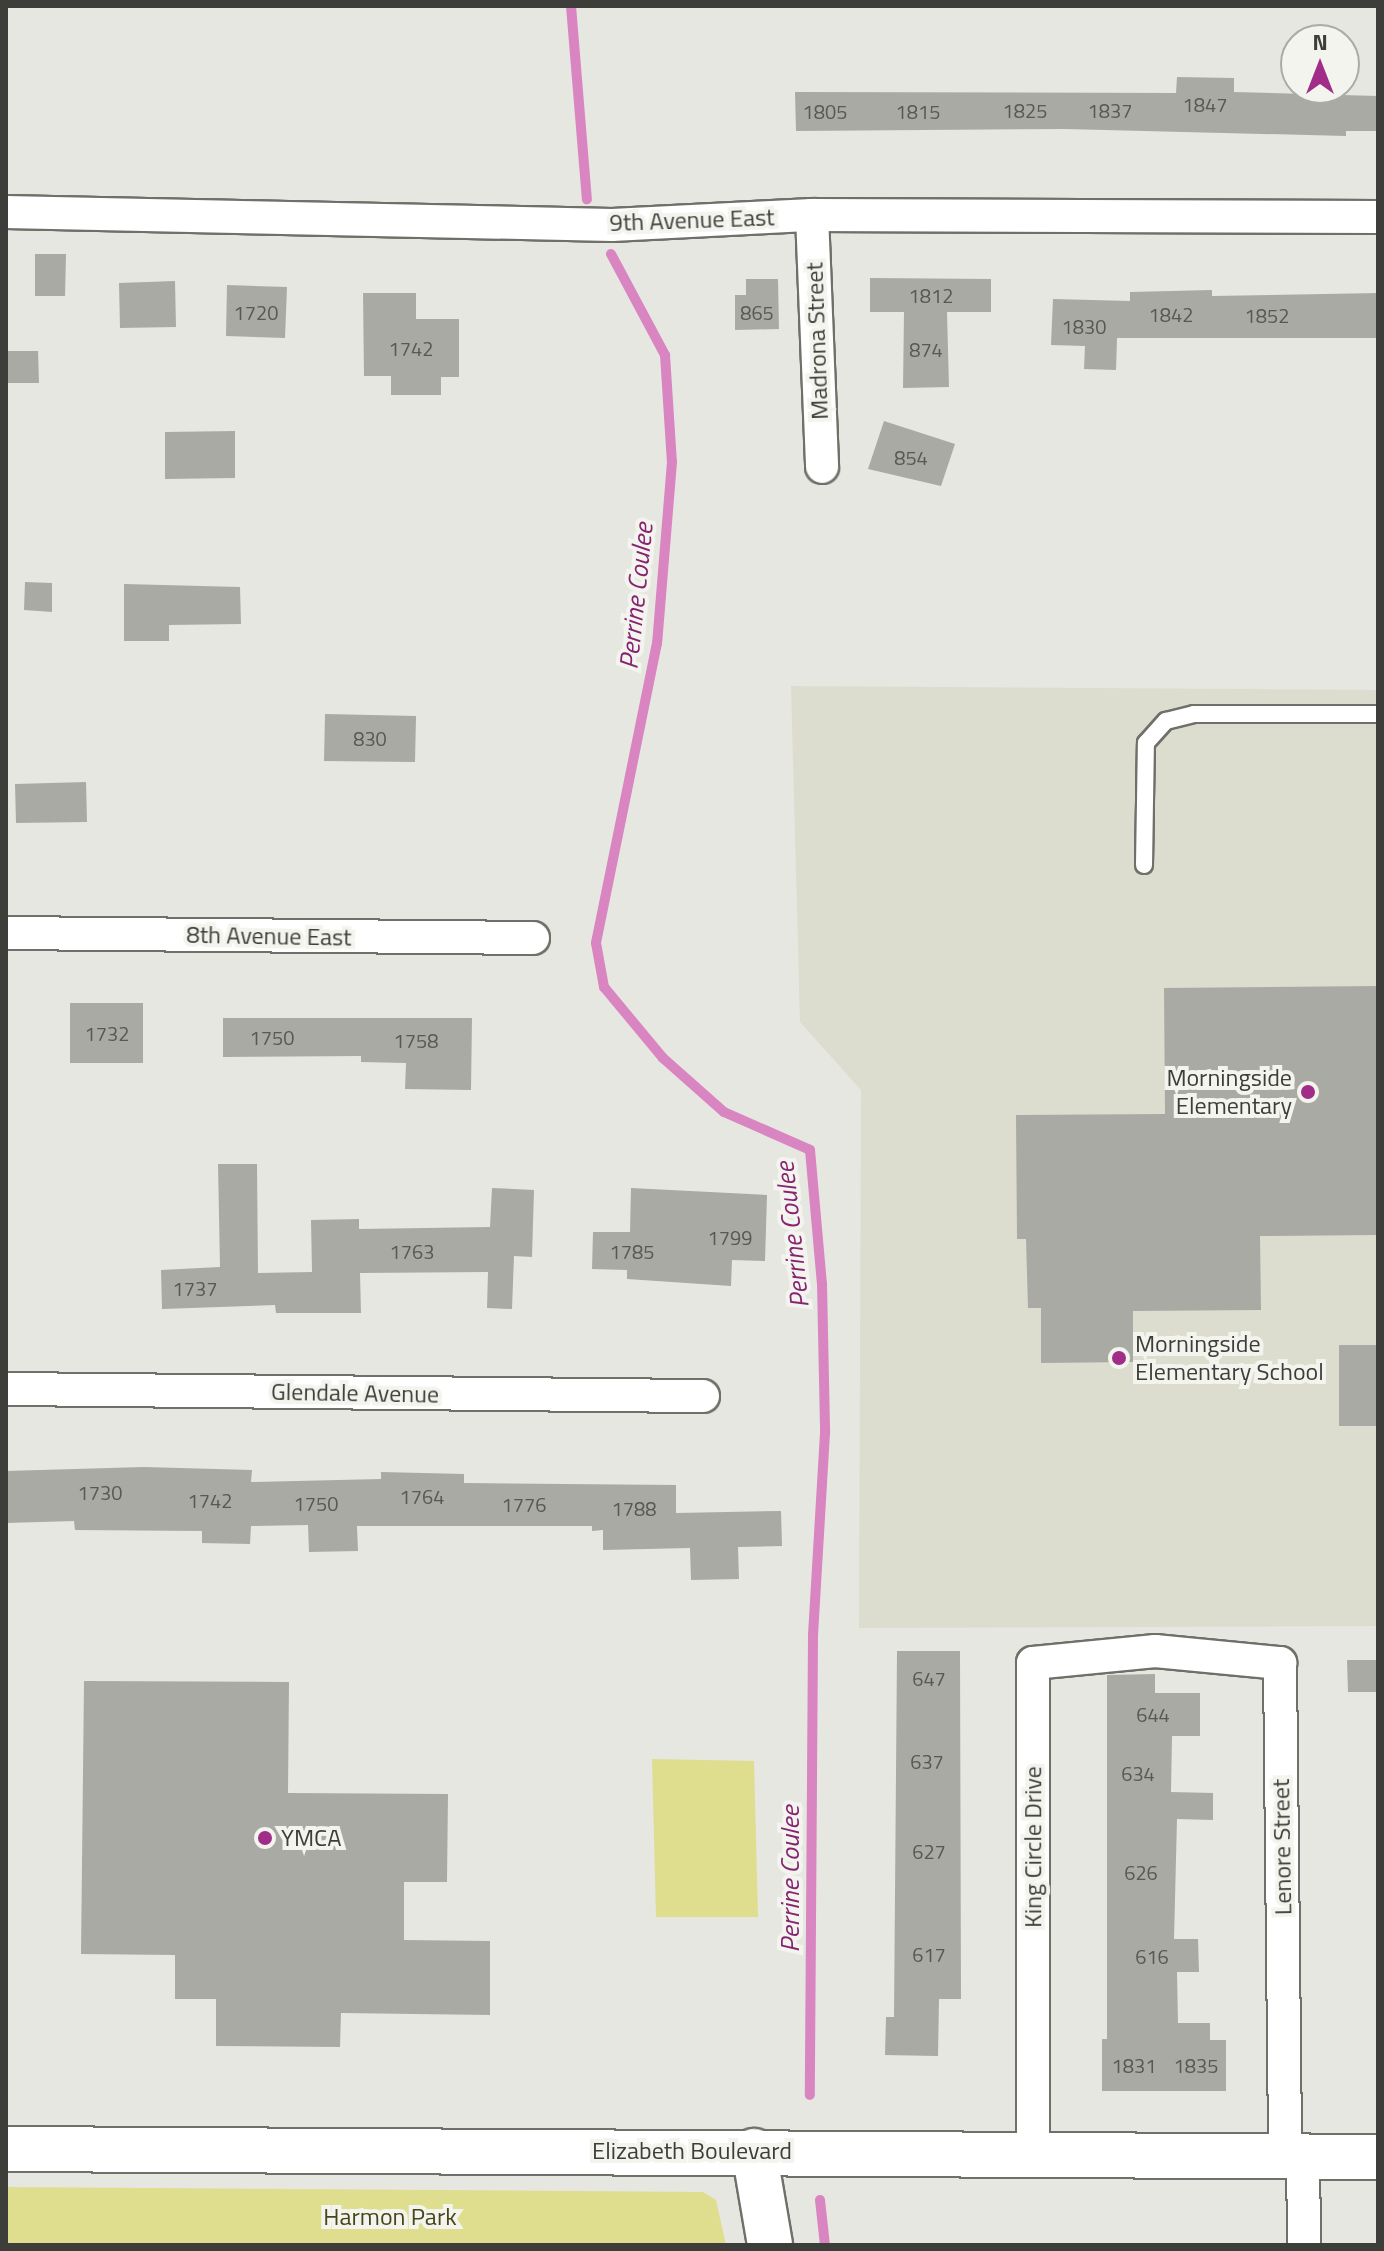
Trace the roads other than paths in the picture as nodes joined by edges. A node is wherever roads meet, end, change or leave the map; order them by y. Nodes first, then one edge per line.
1 (6, 212) edge
2 (812, 215) junction
3 (1378, 217) edge
4 (822, 467) dead end
5 (1378, 714) edge
6 (1144, 865) dead end
7 (6, 933) edge
8 (533, 938) dead end
9 (6, 1389) edge
10 (703, 1396) dead end
11 (1155, 1651) joint
12 (6, 2149) edge
13 (754, 2151) junction
14 (1033, 2154) junction
15 (1294, 2157) junction
16 (1378, 2157) edge
17 (770, 2245) edge
18 (1304, 2245) edge

1 - 2 street, 9th Avenue East
2 - 3 street, 9th Avenue East
2 - 4 street, Madrona Street
5 - 6 lane
7 - 8 street, 8th Avenue East
9 - 10 street, Glendale Avenue
11 - 14 street, King Circle Drive
11 - 15 street, Lenore Street
12 - 13 street, Elizabeth Boulevard
13 - 14 street, Elizabeth Boulevard
13 - 17 street
14 - 15 street, Elizabeth Boulevard
15 - 16 street, Elizabeth Boulevard
15 - 18 street

